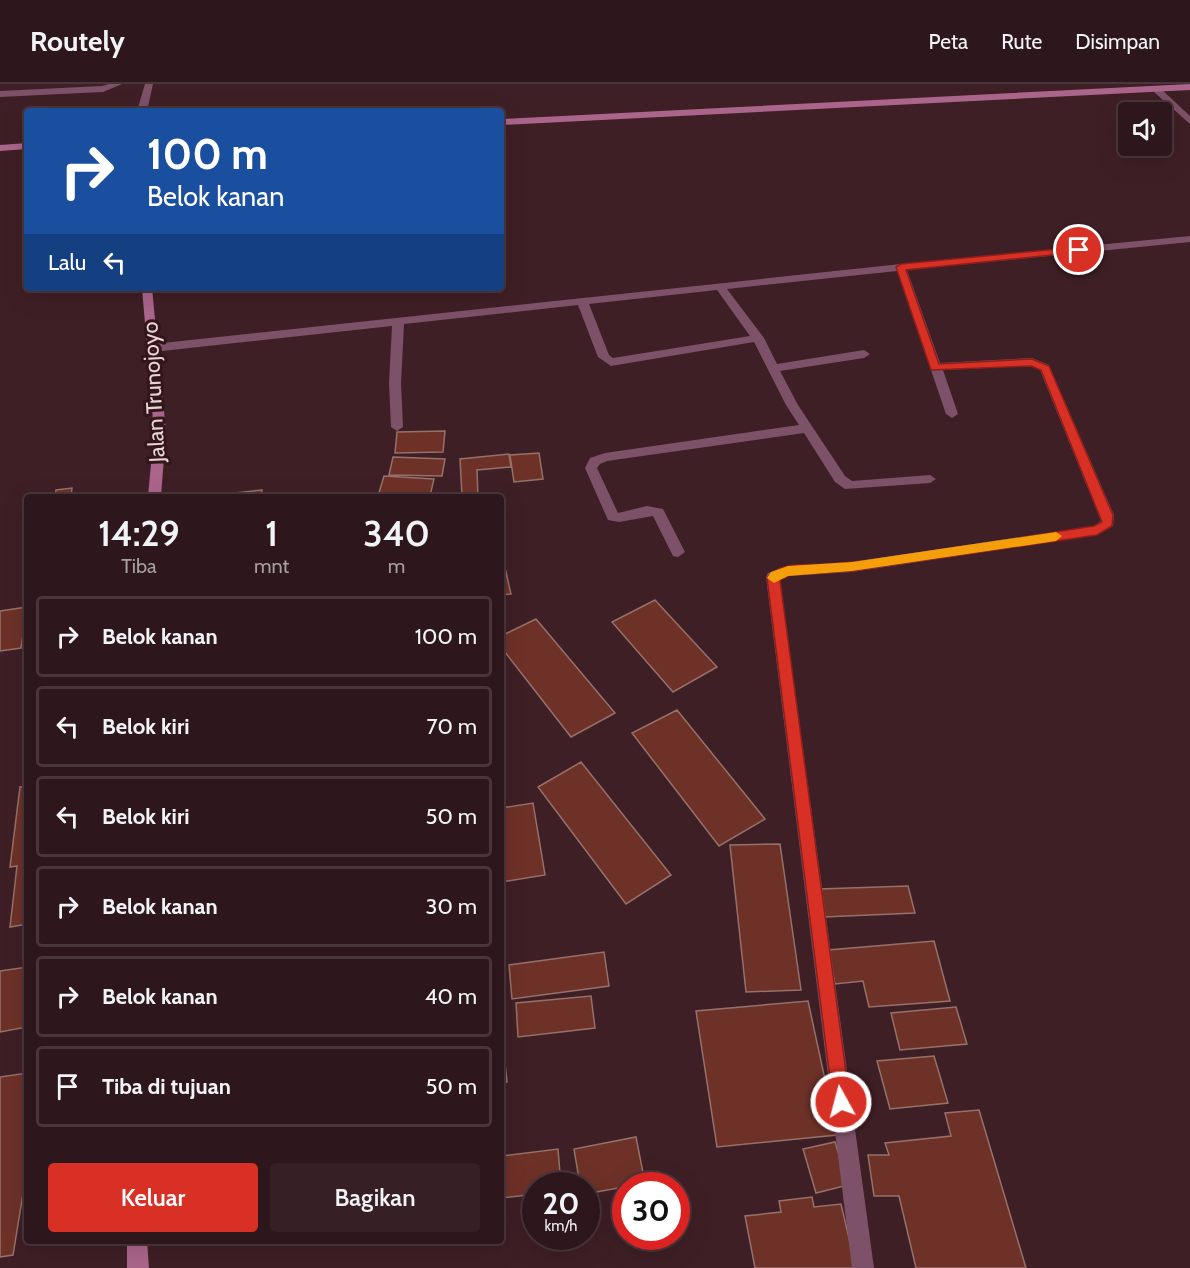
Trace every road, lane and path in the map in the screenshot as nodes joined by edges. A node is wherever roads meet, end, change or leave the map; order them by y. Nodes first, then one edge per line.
1 (7, 84) edge
2 (118, 84) edge
3 (149, 84) edge
4 (1189, 86) edge
5 (1157, 90) junction
6 (1, 96) edge
7 (143, 108) edge
8 (1190, 121) edge
9 (504, 122) edge
10 (24, 147) edge
11 (0, 148) edge
12 (1190, 239) edge
13 (901, 267) junction
14 (720, 286) junction
15 (147, 291) edge
16 (582, 302) junction
17 (398, 321) junction
18 (758, 338) junction
19 (153, 348) junction
20 (864, 354) dead end
21 (934, 367) junction
22 (773, 368) junction
23 (952, 414) dead end
24 (397, 428) dead end
25 (807, 428) junction
26 (930, 479) dead end
27 (155, 494) edge
28 (678, 552) dead end
29 (137, 1244) edge
30 (138, 1268) edge
31 (863, 1268) edge

1 - 6 street
2 - 6 street
3 - 7 street
4 - 5 main road
5 - 8 street
5 - 9 main road
10 - 11 main road
12 - 13 street
13 - 14 street
13 - 21 street
14 - 16 street
14 - 18 street
15 - 19 main road, Jalan Trunojoyo
16 - 17 street
16 - 18 street
17 - 19 street
17 - 24 street
18 - 22 street
19 - 27 main road, Jalan Trunojoyo
20 - 22 street
21 - 23 street
21 - 31 street
22 - 25 street
25 - 26 street
25 - 28 street
29 - 30 main road

